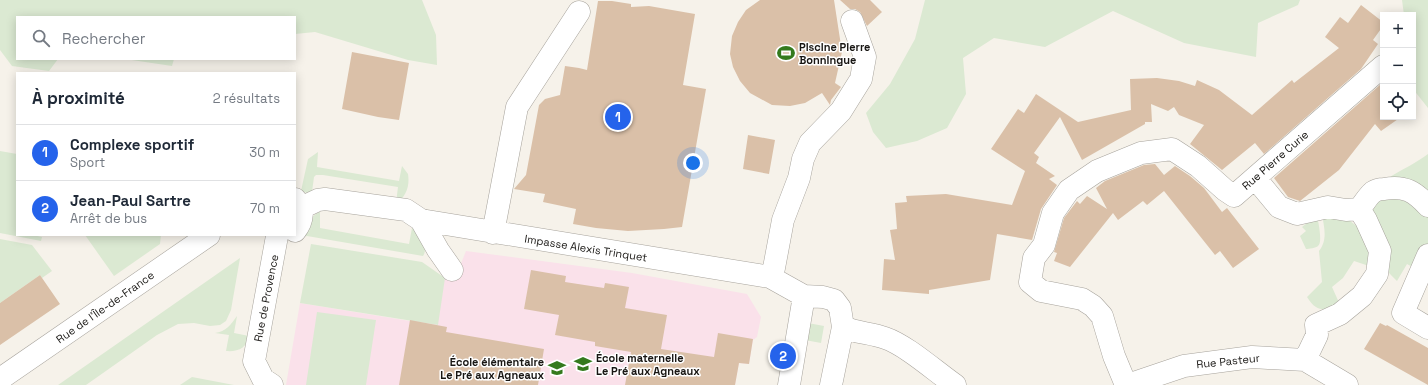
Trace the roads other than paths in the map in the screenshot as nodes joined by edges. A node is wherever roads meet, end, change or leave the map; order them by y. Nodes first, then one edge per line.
1 (579, 12) dead end
2 (852, 21) dead end
3 (1380, 69) edge
4 (1255, 178) junction
5 (298, 204) edge
6 (1428, 206) edge
7 (1359, 209) junction
8 (414, 215) junction
9 (296, 230) edge
10 (493, 233) junction
11 (208, 236) edge
12 (276, 236) edge
13 (1428, 255) edge
14 (452, 270) dead end
15 (770, 277) junction
16 (804, 296) junction
17 (843, 327) junction
18 (1428, 328) edge
19 (1305, 360) junction
20 (0, 379) edge
21 (272, 385) edge
22 (789, 385) edge
23 (831, 385) edge
24 (955, 385) edge
25 (1127, 385) edge
26 (1347, 385) edge

1 - 10 street
2 - 15 street
3 - 4 street, Rue Pierre Curie
4 - 7 street
4 - 25 street, Rue Pierre Curie
5 - 8 street, Impasse Alexis Trinquet
5 - 9 street
6 - 7 street
7 - 19 street
8 - 10 street, Impasse Alexis Trinquet
8 - 14 street
10 - 15 street, Impasse Alexis Trinquet
11 - 20 street, Rue de l'Île-de-France
12 - 21 street, Rue de Provence
13 - 18 street
15 - 16 street
16 - 17 street
16 - 22 street
17 - 23 street
17 - 24 street
19 - 25 street, Rue Pasteur
19 - 26 street, Rue Pasteur

